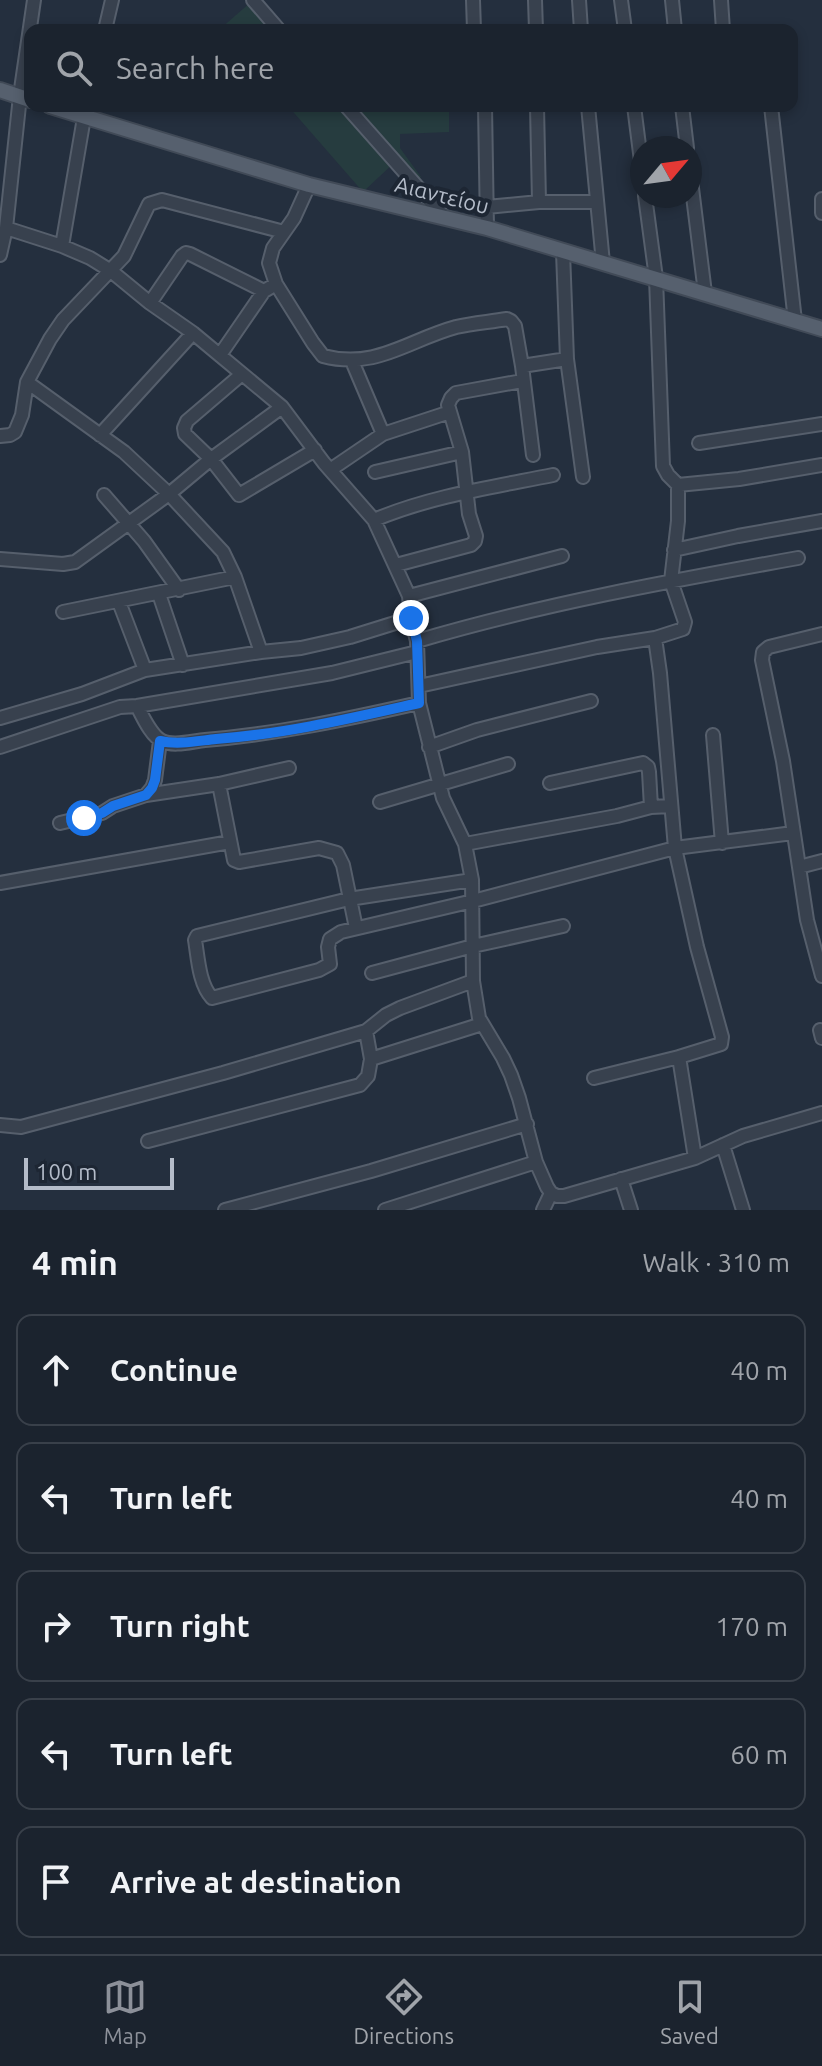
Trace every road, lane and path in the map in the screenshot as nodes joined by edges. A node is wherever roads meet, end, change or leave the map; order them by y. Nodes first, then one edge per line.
1 (34, 0) edge
2 (112, 0) edge
3 (253, 0) edge
4 (473, 0) edge
5 (535, 0) edge
6 (579, 0) edge
7 (621, 0) edge
8 (672, 0) edge
9 (721, 0) edge
10 (32, 24) edge
11 (106, 24) edge
12 (274, 24) edge
13 (474, 24) edge
14 (536, 24) edge
15 (581, 24) edge
16 (624, 24) edge
17 (674, 24) edge
18 (723, 24) edge
19 (0, 90) edge
20 (24, 98) edge
21 (24, 105) edge
22 (85, 112) edge
23 (88, 112) edge
24 (351, 112) edge
25 (485, 112) edge
26 (537, 112) edge
27 (588, 112) edge
28 (635, 112) edge
29 (683, 112) edge
30 (772, 112) edge
31 (638, 136) edge
32 (686, 136) edge
33 (309, 185) junction
34 (822, 199) edge
35 (539, 202) junction
36 (596, 202) junction
37 (487, 207) junction
38 (647, 208) edge
39 (694, 208) edge
40 (822, 213) edge
41 (445, 218) junction
42 (6, 228) junction
43 (487, 228) junction
44 (284, 232) junction
45 (62, 246) junction
46 (563, 252) junction
47 (0, 255) edge
48 (603, 263) junction
49 (111, 271) junction
50 (656, 278) junction
51 (276, 284) junction
52 (264, 291) junction
53 (705, 293) junction
54 (150, 303) junction
55 (795, 321) junction
56 (822, 329) edge
57 (193, 333) junction
58 (220, 355) junction
59 (567, 359) junction
60 (352, 361) junction
61 (522, 366) junction
62 (242, 374) junction
63 (522, 381) junction
64 (27, 382) junction
65 (282, 407) junction
66 (450, 412) junction
67 (822, 424) edge
68 (383, 434) junction
69 (100, 435) junction
70 (0, 436) edge
71 (699, 443) dead end
72 (315, 450) junction
73 (462, 452) junction
74 (533, 455) dead end
75 (211, 459) junction
76 (822, 465) edge
77 (330, 470) junction
78 (375, 472) dead end
79 (553, 475) dead end
80 (583, 477) dead end
81 (678, 485) junction
82 (466, 492) junction
83 (169, 494) junction
84 (104, 495) dead end
85 (374, 520) junction
86 (822, 521) edge
87 (130, 523) junction
88 (674, 550) junction
89 (562, 556) dead end
90 (798, 558) dead end
91 (0, 559) edge
92 (396, 565) junction
93 (235, 577) junction
94 (671, 581) junction
95 (179, 590) junction
96 (159, 594) junction
97 (409, 596) junction
98 (119, 602) junction
99 (63, 612) dead end
100 (411, 618) junction
101 (822, 634) edge
102 (655, 638) junction
103 (417, 646) junction
104 (261, 652) junction
105 (183, 665) junction
106 (145, 670) junction
107 (419, 686) junction
108 (591, 701) dead end
109 (419, 703) junction
110 (137, 706) junction
111 (0, 718) edge
112 (713, 735) dead end
113 (160, 741) junction
114 (0, 747) edge
115 (429, 747) junction
116 (508, 764) dead end
117 (289, 768) dead end
118 (550, 783) dead end
119 (219, 784) junction
120 (439, 785) junction
121 (146, 795) junction
122 (380, 802) dead end
123 (671, 806) junction
124 (651, 807) junction
125 (60, 823) dead end
126 (793, 833) junction
127 (230, 842) junction
128 (722, 843) junction
129 (465, 844) junction
130 (675, 848) junction
131 (822, 861) edge
132 (799, 867) junction
133 (472, 880) junction
134 (0, 883) edge
135 (349, 899) junction
136 (473, 901) junction
137 (822, 917) edge
138 (807, 920) junction
139 (563, 926) dead end
140 (356, 928) junction
141 (473, 946) junction
142 (372, 973) dead end
143 (822, 976) edge
144 (473, 981) junction
145 (482, 1024) junction
146 (366, 1031) junction
147 (679, 1057) junction
148 (371, 1059) junction
149 (594, 1078) dead end
150 (822, 1113) edge
151 (527, 1124) junction
152 (0, 1125) edge
153 (148, 1141) dead end
154 (723, 1145) junction
155 (695, 1158) junction
156 (536, 1162) junction
157 (621, 1179) junction
158 (551, 1193) junction
159 (225, 1210) edge
160 (385, 1210) edge
161 (543, 1210) edge
162 (631, 1210) edge
163 (743, 1210) edge

1 - 10 street
2 - 11 street
3 - 12 street
4 - 13 street
5 - 14 street
6 - 15 street
7 - 16 street
8 - 17 street
9 - 18 street
19 - 20 main road
21 - 42 street
22 - 45 street
23 - 33 main road, Αιαντείου
24 - 41 street
25 - 37 street
26 - 35 street
27 - 36 street
28 - 31 street
29 - 32 street
30 - 55 street
33 - 41 main road, Αιαντείου
33 - 44 street
34 - 40 street
35 - 36 street
35 - 37 street
36 - 48 street
37 - 43 street
38 - 50 street
39 - 53 street
41 - 43 main road, Αιαντείου
42 - 45 street
42 - 47 street
43 - 46 main road, Αιαντείου
44 - 49 street
44 - 51 street
45 - 49 street
46 - 48 main road, Αιαντείου
46 - 59 street
48 - 50 main road, Αιαντείου
49 - 54 street
49 - 64 street
50 - 53 main road, Αιαντείου
50 - 81 street
51 - 52 street
51 - 60 street
52 - 54 street
52 - 58 street
53 - 55 main road, Αιαντείου
54 - 57 street
55 - 56 main road, Αιαντείου
57 - 58 street
57 - 69 street
58 - 62 street
59 - 61 street
59 - 80 street
60 - 61 street
60 - 68 street
61 - 63 street
62 - 65 street
62 - 75 street
63 - 66 street
63 - 74 street
64 - 69 street
64 - 70 street
65 - 72 street
65 - 75 street
66 - 68 street
66 - 73 street
67 - 71 street
68 - 77 street
69 - 83 street
72 - 75 street
72 - 77 street
73 - 78 street
73 - 82 street
75 - 83 street
76 - 81 street
77 - 85 street
79 - 82 street
81 - 88 street
82 - 85 street
82 - 92 street
83 - 87 street
83 - 93 street
84 - 87 street
85 - 92 street
86 - 88 street
87 - 91 street
87 - 95 street
88 - 94 street
89 - 97 street
90 - 94 street
92 - 97 street
93 - 95 street
93 - 104 street
94 - 102 street
94 - 103 street
95 - 96 street
96 - 98 street
96 - 105 street
97 - 100 street
98 - 99 street
98 - 106 street
100 - 103 street
100 - 104 street
101 - 126 street
102 - 107 street
102 - 123 street
103 - 107 street
103 - 110 street
104 - 105 street
105 - 106 street
106 - 111 street
107 - 109 street
108 - 115 street
109 - 113 street
109 - 115 street
110 - 113 street
110 - 114 street
112 - 128 street
113 - 121 street
115 - 120 street
116 - 120 street
117 - 119 street
118 - 124 street
119 - 121 street
119 - 127 street
120 - 122 street
120 - 129 street
121 - 125 street
123 - 124 street
123 - 130 street
124 - 129 street
126 - 128 street
126 - 132 street
127 - 134 street
127 - 135 street
128 - 130 street
129 - 133 street
130 - 136 street
130 - 147 street
131 - 132 street
132 - 138 street
133 - 135 street
133 - 136 street
135 - 140 street
135 - 140 street
136 - 140 street
136 - 141 street
137 - 138 street
138 - 143 street
139 - 141 street
141 - 142 street
141 - 144 street
144 - 145 street
144 - 146 street
145 - 148 street
145 - 151 street
146 - 148 street
146 - 152 street
147 - 149 street
147 - 155 street
148 - 153 street
150 - 154 street
151 - 156 street
151 - 159 street
154 - 155 street
154 - 163 street
155 - 157 street
156 - 158 street
156 - 160 street
157 - 158 street
157 - 162 street
158 - 161 street

